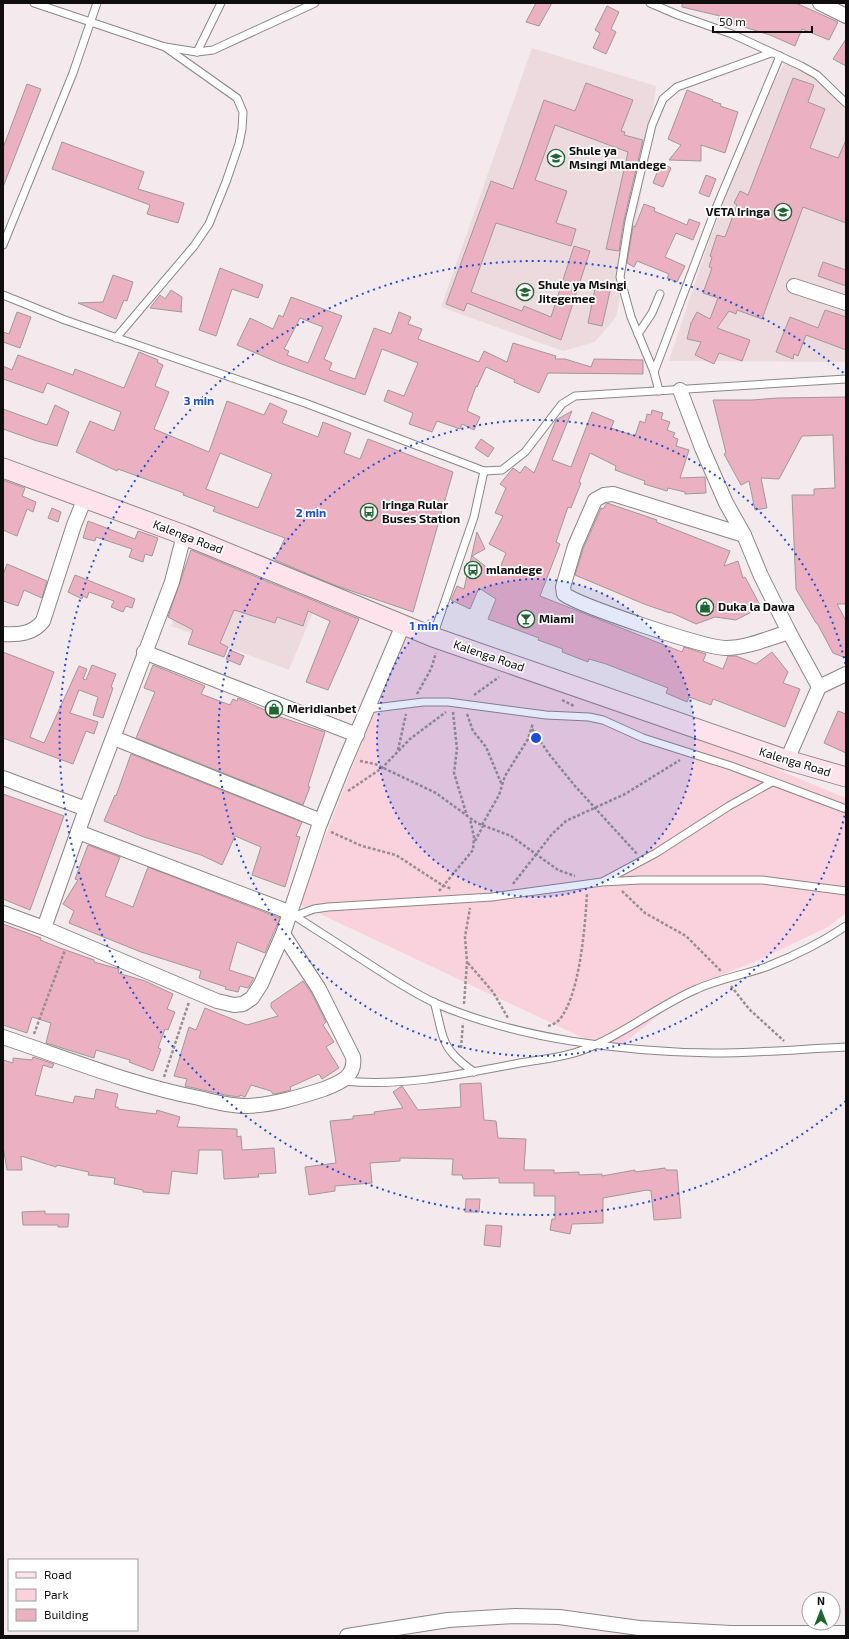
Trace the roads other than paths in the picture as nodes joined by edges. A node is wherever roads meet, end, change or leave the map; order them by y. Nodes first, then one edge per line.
1 (34, 3) edge
2 (97, 3) edge
3 (221, 3) edge
4 (315, 3) edge
5 (650, 3) edge
6 (820, 3) edge
7 (846, 16) edge
8 (91, 22) junction
9 (165, 47) junction
10 (197, 52) junction
11 (771, 53) junction
12 (780, 56) junction
13 (846, 103) edge
14 (3, 245) edge
15 (794, 286) dead end
16 (660, 294) dead end
17 (3, 295) edge
18 (846, 303) edge
19 (638, 334) junction
20 (116, 338) junction
21 (654, 372) junction
22 (846, 378) edge
23 (680, 390) junction
24 (659, 391) junction
25 (3, 468) edge
26 (484, 471) junction
27 (85, 498) junction
28 (184, 535) junction
29 (744, 535) junction
30 (403, 625) junction
31 (788, 632) junction
32 (3, 634) edge
33 (434, 645) junction
34 (144, 652) junction
35 (846, 674) edge
36 (818, 687) junction
37 (368, 709) junction
38 (357, 735) junction
39 (114, 738) junction
40 (787, 760) junction
41 (846, 777) edge
42 (3, 778) edge
43 (772, 782) junction
44 (86, 809) junction
45 (846, 809) edge
46 (320, 824) junction
47 (78, 832) junction
48 (602, 882) junction
49 (846, 891) edge
50 (3, 913) edge
51 (292, 914) junction
52 (846, 926) edge
53 (44, 928) junction
54 (283, 934) junction
55 (434, 1002) junction
56 (3, 1037) edge
57 (596, 1045) junction
58 (846, 1047) edge
59 (474, 1072) junction
60 (343, 1081) junction
61 (846, 1633) edge
62 (347, 1636) edge

1 - 8 lane
2 - 8 lane
3 - 10 lane
4 - 10 lane
5 - 11 lane
6 - 7 street
8 - 9 lane
8 - 14 lane
9 - 10 lane
9 - 20 lane
11 - 12 lane
11 - 19 lane
12 - 13 lane
12 - 21 lane
15 - 18 street
16 - 19 lane
17 - 20 lane
19 - 21 lane
20 - 26 lane
21 - 24 lane
22 - 23 lane
23 - 24 lane
23 - 29 street
24 - 26 lane
25 - 27 main road, Kalenga Road
26 - 33 lane
27 - 28 main road, Kalenga Road
27 - 32 street
28 - 30 main road, Kalenga Road
28 - 34 street
29 - 31 street
29 - 31 street
30 - 33 main road, Kalenga Road
30 - 37 street
31 - 36 street
33 - 40 main road, Kalenga Road
34 - 38 street
34 - 39 street
35 - 36 street
36 - 40 street
37 - 38 street
37 - 43 lane
38 - 46 street
39 - 44 street
39 - 46 street
40 - 41 main road, Kalenga Road
42 - 44 street
43 - 45 lane
43 - 48 lane
44 - 47 street
46 - 51 street
47 - 51 street
47 - 53 street
48 - 49 lane
48 - 51 lane
50 - 53 street
51 - 54 street
51 - 55 lane
52 - 57 lane
53 - 54 street
54 - 60 street
55 - 57 lane
55 - 59 lane
56 - 60 street
57 - 58 lane
57 - 59 lane
59 - 60 lane
61 - 62 street

